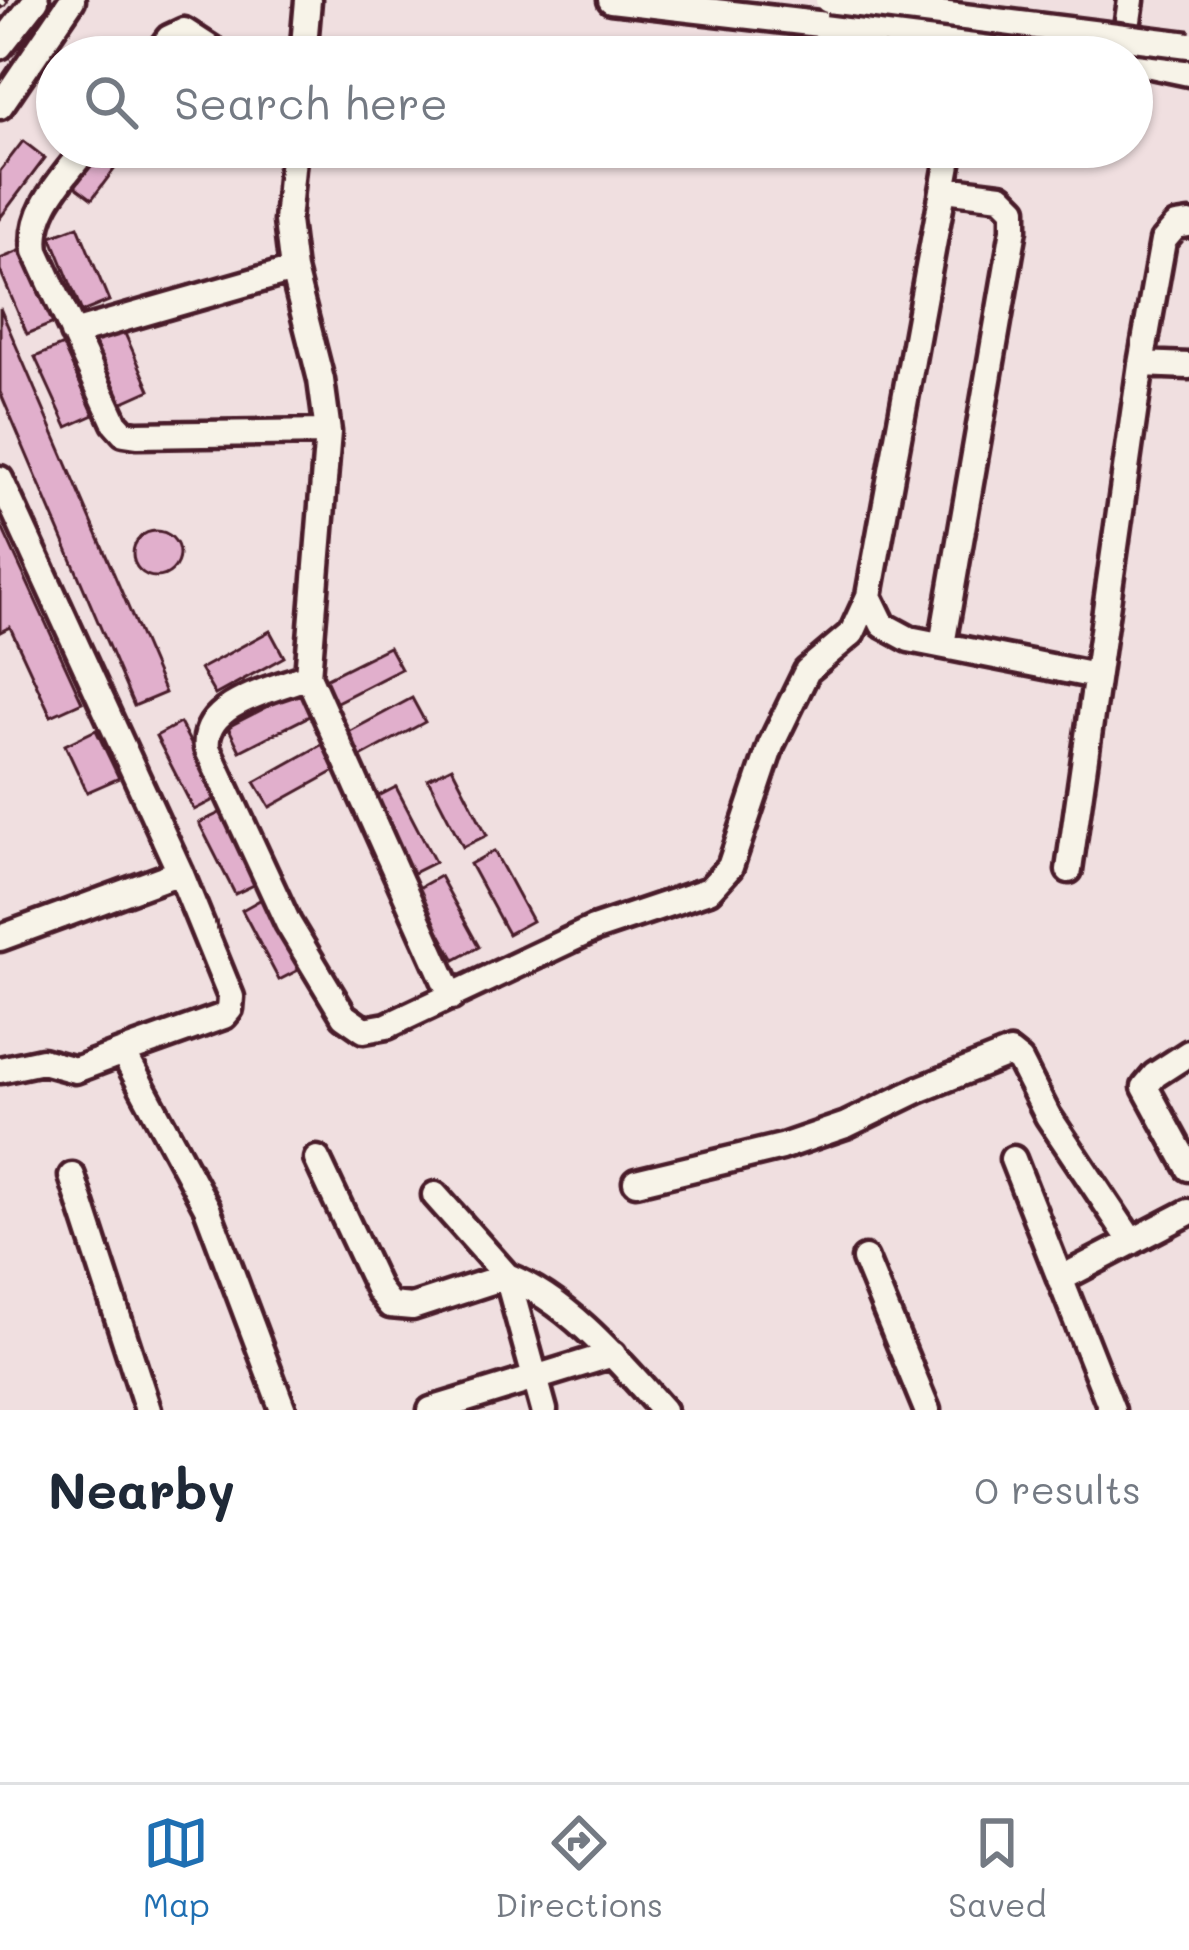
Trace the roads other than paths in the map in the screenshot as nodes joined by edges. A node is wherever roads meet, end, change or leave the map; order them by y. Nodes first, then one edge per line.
1 (36, 0) edge
2 (72, 0) edge
3 (308, 0) edge
4 (611, 0) edge
5 (828, 0) edge
6 (1131, 0) edge
7 (652, 3) edge
8 (48, 36) edge
9 (305, 36) edge
10 (877, 36) edge
11 (1117, 36) edge
12 (1125, 36) edge
13 (1153, 41) edge
14 (1189, 45) edge
15 (0, 46) edge
16 (36, 53) edge
17 (1153, 65) edge
18 (1189, 73) edge
19 (0, 106) edge
20 (71, 168) edge
21 (292, 168) edge
22 (948, 168) edge
23 (945, 189) junction
24 (1189, 224) edge
25 (293, 270) junction
26 (73, 333) junction
27 (1141, 364) junction
28 (1189, 367) edge
29 (328, 432) junction
30 (0, 479) edge
31 (869, 596) junction
32 (942, 645) junction
33 (308, 676) junction
34 (1096, 676) junction
35 (1069, 870) dead end
36 (180, 872) junction
37 (0, 938) edge
38 (452, 997) junction
39 (123, 1052) junction
40 (1189, 1053) edge
41 (0, 1070) edge
42 (317, 1159) dead end
43 (1012, 1160) dead end
44 (1189, 1168) edge
45 (72, 1176) dead end
46 (636, 1182) dead end
47 (435, 1195) dead end
48 (1189, 1212) edge
49 (1132, 1242) junction
50 (865, 1259) dead end
51 (507, 1276) junction
52 (1060, 1279) junction
53 (613, 1354) junction
54 (534, 1382) junction
55 (148, 1410) edge
56 (283, 1410) edge
57 (431, 1410) edge
58 (544, 1410) edge
59 (663, 1410) edge
60 (926, 1410) edge
61 (1112, 1410) edge

1 - 15 street
2 - 8 street
3 - 9 street
4 - 7 street
5 - 11 street, bridge
6 - 12 street
7 - 10 street
13 - 14 street, bridge
16 - 19 street
17 - 18 street
20 - 26 street
21 - 25 street
22 - 23 street
23 - 31 street
23 - 32 street
24 - 27 street
25 - 26 street
25 - 29 street
26 - 29 street
27 - 28 street
27 - 34 street
29 - 33 street
30 - 36 street
31 - 32 street
31 - 38 street
32 - 34 street
33 - 38 street
33 - 38 street
34 - 35 street
36 - 37 street
36 - 39 street
39 - 41 street
39 - 56 street
40 - 44 street
42 - 51 street
43 - 52 street
45 - 55 street
46 - 49 street
47 - 51 street
48 - 49 street
49 - 52 street
50 - 60 street
51 - 53 street
51 - 54 street
52 - 61 street
53 - 54 street
53 - 59 street
54 - 57 street
54 - 58 street

